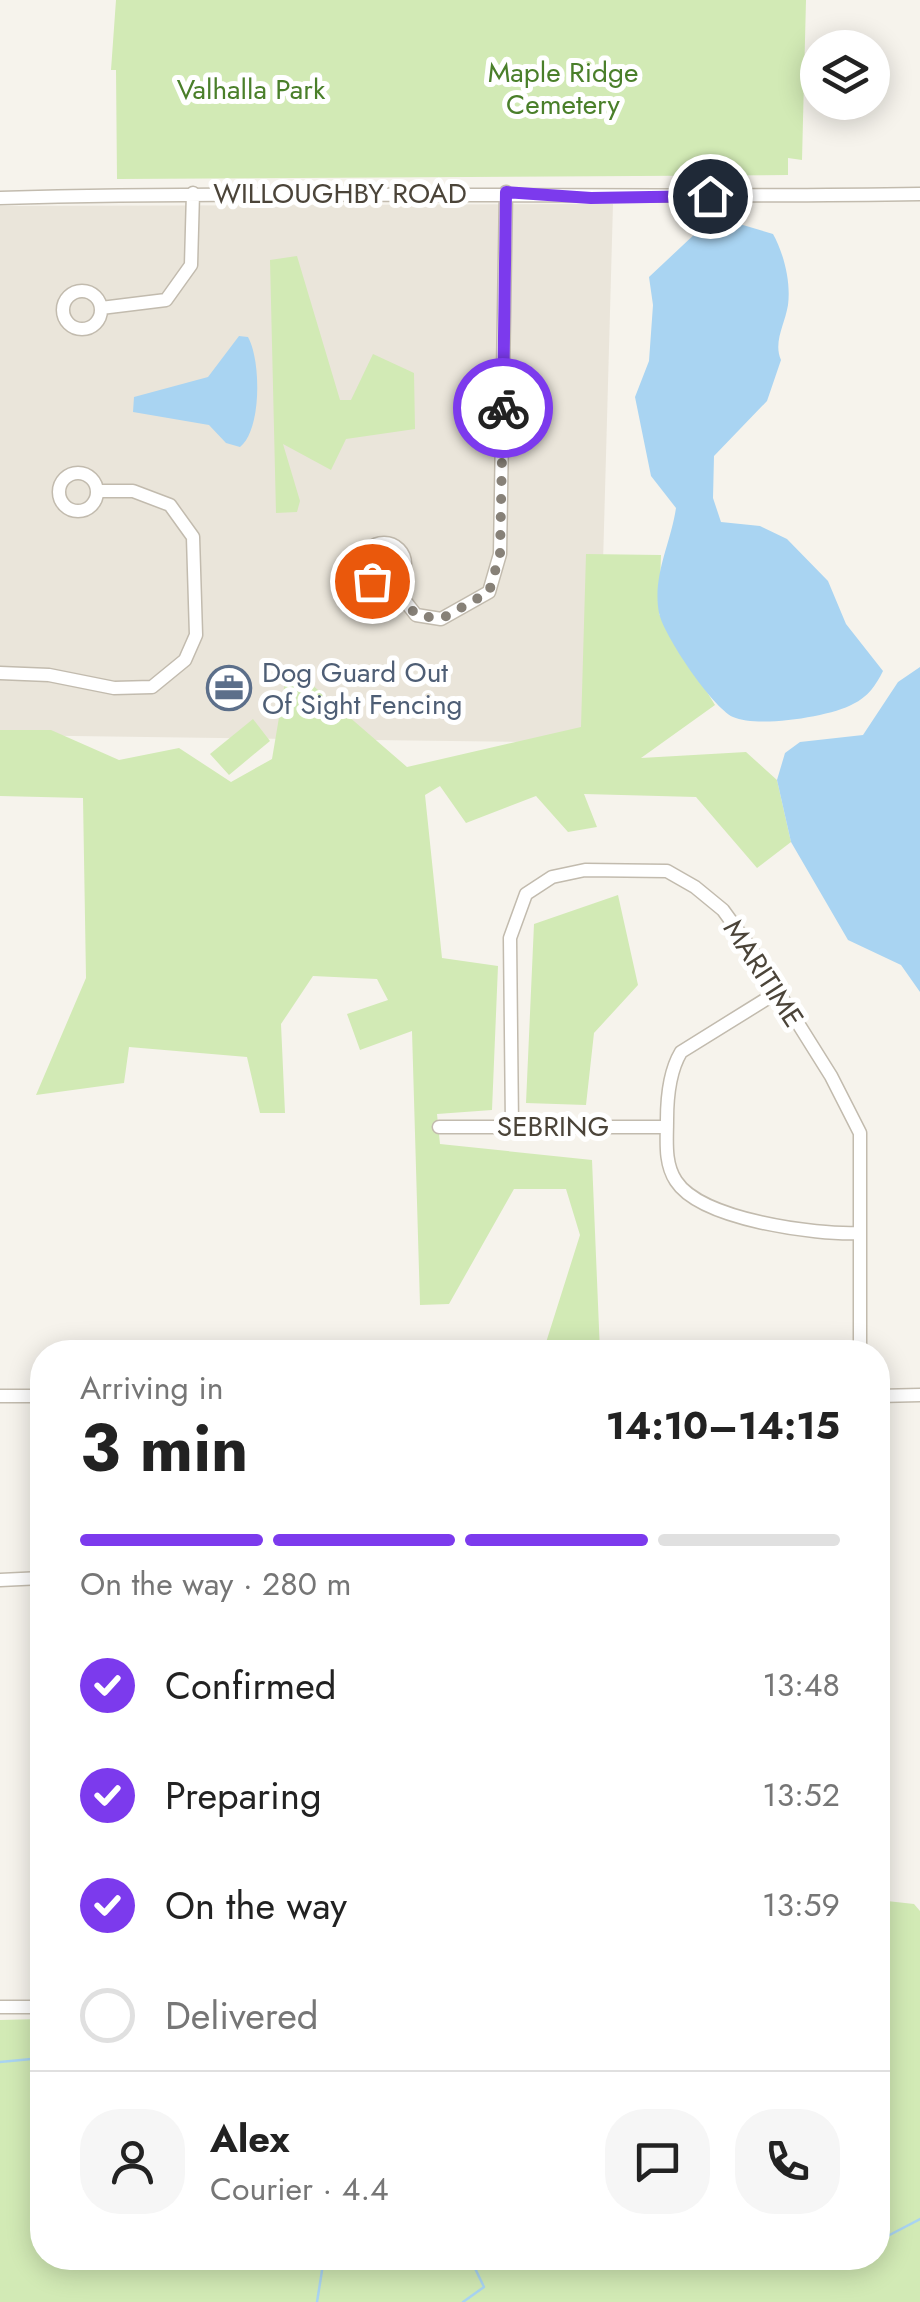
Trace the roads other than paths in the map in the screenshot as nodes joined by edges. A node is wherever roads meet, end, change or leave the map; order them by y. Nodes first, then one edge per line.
1 (506, 192) junction
2 (193, 193) junction
3 (920, 194) edge
4 (0, 198) edge
5 (102, 308) dead end
6 (98, 491) dead end
7 (391, 584) dead end
8 (0, 673) edge
9 (776, 993) junction
10 (512, 1126) junction
11 (439, 1127) dead end
12 (666, 1127) junction
13 (859, 1233) junction
14 (860, 1340) edge
15 (0, 1396) edge
16 (30, 1396) edge
17 (890, 1396) edge
18 (920, 1396) edge
19 (30, 1579) edge
20 (0, 1580) edge
21 (0, 2007) edge
22 (30, 2007) edge

1 - 2 street, WILLOUGHBY ROAD
1 - 3 street, WILLOUGHBY ROAD
1 - 7 street
2 - 4 street, WILLOUGHBY ROAD
2 - 5 street
6 - 8 street
9 - 10 street, MARITIME
9 - 12 street
9 - 13 street, MARITIME
10 - 11 street, SEBRING
10 - 12 street, SEBRING
12 - 13 street
13 - 14 street, MARITIME
15 - 16 street
17 - 18 street
19 - 20 street
21 - 22 street

